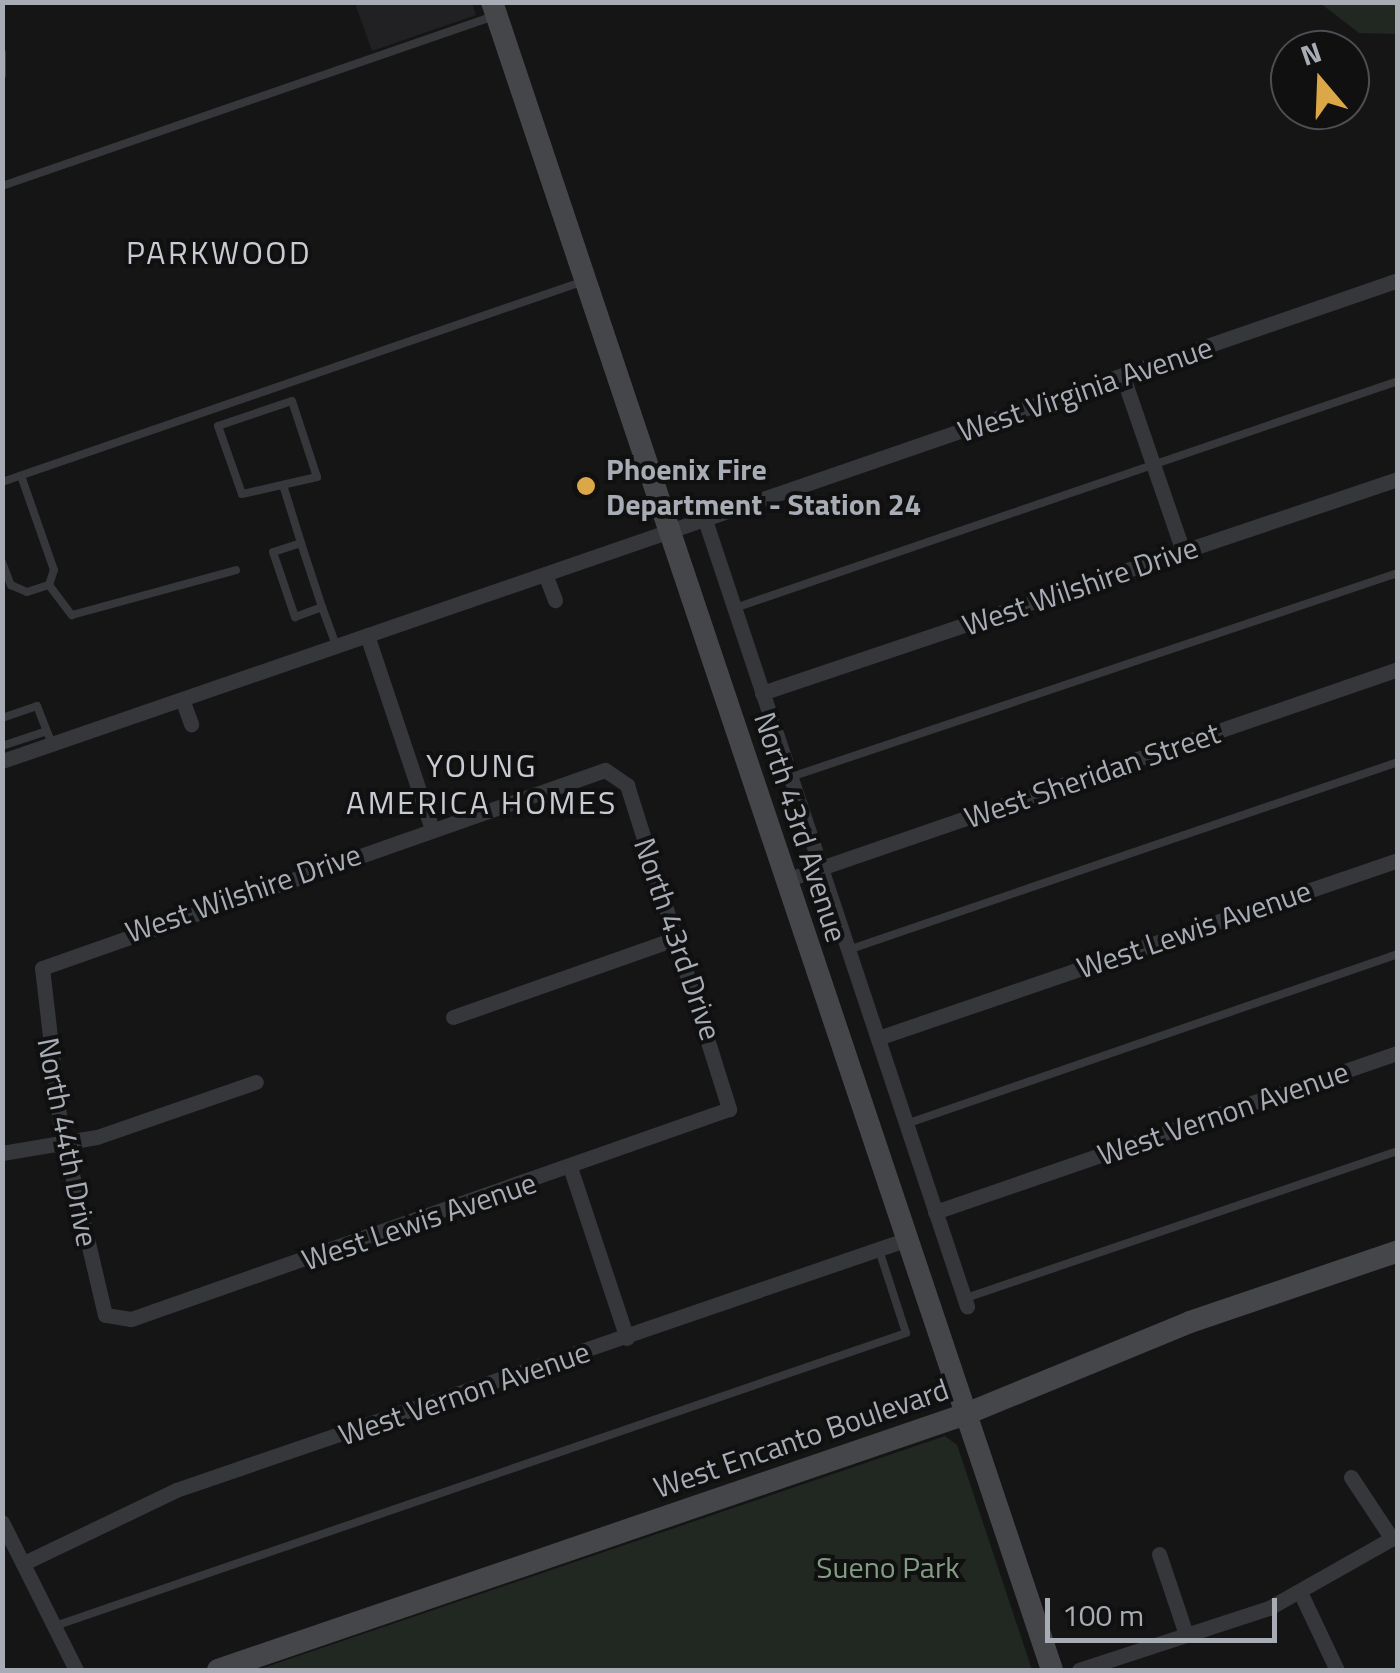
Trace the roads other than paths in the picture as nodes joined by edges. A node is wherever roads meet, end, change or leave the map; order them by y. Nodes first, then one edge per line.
1 (494, 9) edge
2 (2, 54) edge
3 (2, 75) edge
4 (2, 186) edge
5 (585, 280) junction
6 (1398, 280) edge
7 (1123, 377) junction
8 (1398, 381) edge
9 (1154, 465) junction
10 (21, 476) junction
11 (1398, 479) edge
12 (2, 482) edge
13 (284, 488) junction
14 (705, 520) junction
15 (671, 531) junction
16 (301, 543) junction
17 (1183, 551) junction
18 (2, 562) edge
19 (236, 570) dead end
20 (1398, 573) edge
21 (545, 574) junction
22 (48, 585) junction
23 (555, 600) dead end
24 (322, 607) junction
25 (734, 608) junction
26 (366, 634) junction
27 (336, 645) junction
28 (1398, 669) edge
29 (762, 692) junction
30 (182, 699) junction
31 (2, 718) edge
32 (191, 724) dead end
33 (49, 738) junction
34 (2, 746) edge
35 (2, 761) edge
36 (1398, 762) edge
37 (618, 772) joint
38 (791, 778) junction
39 (432, 829) junction
40 (1398, 860) edge
41 (821, 869) junction
42 (786, 880) junction
43 (678, 938) junction
44 (848, 950) junction
45 (1398, 954) edge
46 (42, 968) joint
47 (452, 1017) dead end
48 (878, 1038) junction
49 (1398, 1053) edge
50 (256, 1082) dead end
51 (729, 1109) joint
52 (906, 1124) junction
53 (64, 1143) junction
54 (1398, 1151) edge
55 (2, 1153) edge
56 (570, 1170) junction
57 (935, 1212) junction
58 (908, 1240) junction
59 (878, 1250) junction
60 (1398, 1250) edge
61 (966, 1303) joint
62 (105, 1315) joint
63 (628, 1338) junction
64 (966, 1414) junction
65 (1351, 1477) dead end
66 (2, 1522) edge
67 (1395, 1537) edge
68 (1159, 1554) dead end
69 (26, 1562) junction
70 (1301, 1594) junction
71 (58, 1624) junction
72 (1186, 1634) junction
73 (76, 1670) edge
74 (218, 1670) edge
75 (1052, 1670) edge
76 (1079, 1670) edge
77 (1337, 1670) edge

1 - 4 lane
1 - 5 main road, North 43rd Avenue
2 - 3 lane
5 - 10 lane
5 - 15 main road, North 43rd Avenue
6 - 7 street, West Virginia Avenue
7 - 9 street
7 - 14 street, West Virginia Avenue
8 - 9 lane
9 - 17 street
9 - 25 lane
10 - 12 lane
10 - 22 lane
11 - 17 street, West Wilshire Drive
13 - 13 lane
13 - 16 lane
14 - 15 street, West Virginia Avenue
14 - 25 street, North 43rd Avenue
15 - 21 street, West Virginia Avenue
15 - 42 main road, North 43rd Avenue
16 - 24 lane
16 - 24 lane
17 - 29 street, West Wilshire Drive
18 - 22 lane
19 - 22 lane
20 - 38 lane
21 - 23 street
21 - 26 street, West Virginia Avenue
24 - 27 lane
25 - 29 street, North 43rd Avenue
26 - 27 street, West Virginia Avenue
26 - 39 street
27 - 30 street, West Virginia Avenue
28 - 41 street, West Sheridan Street
29 - 38 street, North 43rd Avenue
30 - 32 street
30 - 33 street, West Virginia Avenue
31 - 33 lane
33 - 34 lane
33 - 35 street, West Virginia Avenue
36 - 44 lane
37 - 39 street, West Wilshire Drive
37 - 43 street, North 43rd Drive
38 - 41 street, North 43rd Avenue
39 - 46 street, West Wilshire Drive
40 - 48 street, West Lewis Avenue
41 - 42 street, West Sheridan Street
41 - 44 street, North 43rd Avenue
42 - 58 main road, North 43rd Avenue
43 - 47 street
43 - 51 street, North 43rd Drive
44 - 48 street, North 43rd Avenue
45 - 52 lane
46 - 53 street, North 44th Drive
48 - 52 street, North 43rd Avenue
49 - 57 street, West Vernon Avenue
50 - 53 street
51 - 56 street, West Lewis Avenue
52 - 57 street, North 43rd Avenue
53 - 55 street
53 - 62 street, North 44th Drive
54 - 61 lane
56 - 62 street, West Lewis Avenue
56 - 63 street
57 - 61 street, North 43rd Avenue
58 - 59 street, West Vernon Avenue
58 - 64 main road, North 43rd Avenue
59 - 63 street, West Vernon Avenue
59 - 71 lane
60 - 64 main road, West Encanto Boulevard
63 - 69 street, West Vernon Avenue
64 - 74 main road, West Encanto Boulevard
64 - 75 main road, North 43rd Avenue
65 - 67 street
66 - 69 street
67 - 70 street
68 - 72 street
69 - 71 street
70 - 72 street
70 - 77 street
71 - 73 street
72 - 76 street

